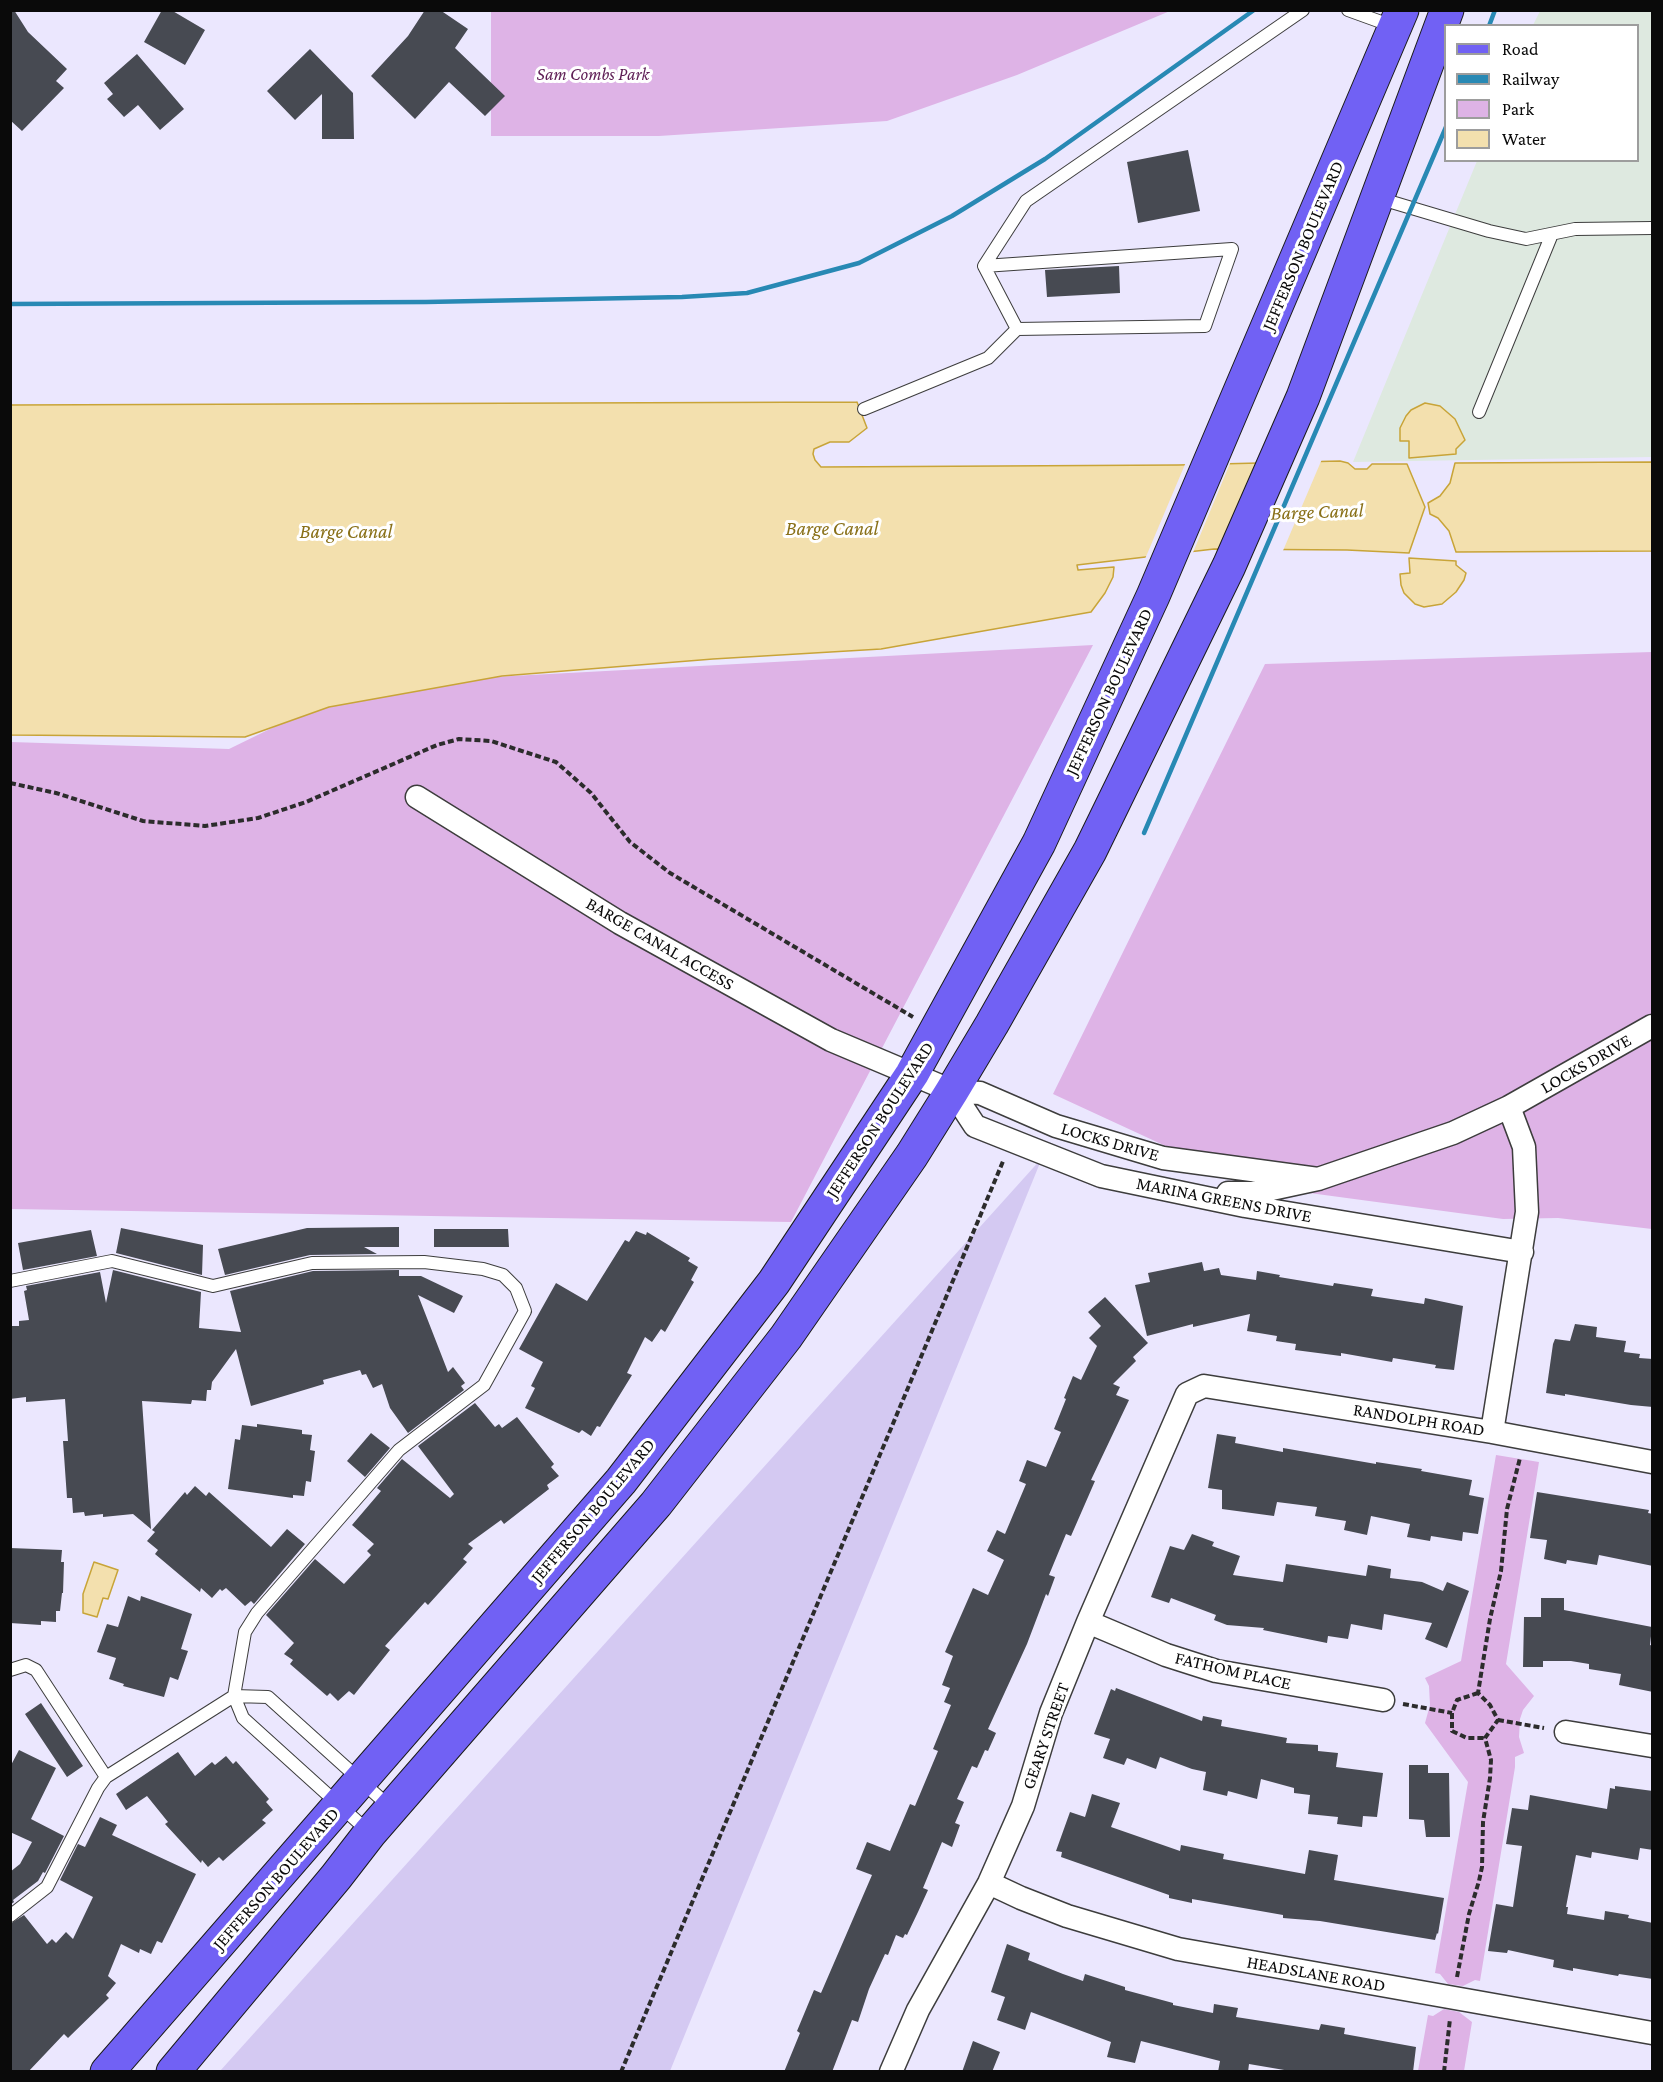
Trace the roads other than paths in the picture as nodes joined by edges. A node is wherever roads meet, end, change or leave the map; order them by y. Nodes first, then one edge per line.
1 (1303, 10) edge
2 (1348, 10) edge
3 (1447, 10) edge
4 (1399, 19) edge
5 (1377, 197) junction
6 (1653, 228) edge
7 (1552, 234) junction
8 (984, 266) junction
9 (1017, 329) junction
10 (864, 409) dead end
11 (1479, 412) dead end
12 (417, 797) dead end
13 (1653, 1026) edge
14 (912, 1074) junction
15 (952, 1091) junction
16 (1509, 1107) junction
17 (1318, 1179) junction
18 (1176, 1192) junction
19 (1522, 1252) junction
20 (10, 1281) edge
21 (1187, 1394) joint
22 (1492, 1432) junction
23 (1653, 1462) edge
24 (1088, 1622) junction
25 (10, 1670) edge
26 (234, 1696) junction
27 (1383, 1701) road end
28 (1566, 1732) road end
29 (1653, 1746) edge
30 (106, 1777) junction
31 (361, 1781) junction
32 (338, 1807) junction
33 (392, 1809) junction
34 (370, 1833) junction
35 (988, 1883) junction
36 (10, 1916) edge
37 (1653, 2033) edge
38 (107, 2072) edge
39 (173, 2072) edge
40 (891, 2072) edge

1 - 8 lane
2 - 4 lane
3 - 5 main road
4 - 14 main road, JEFFERSON BOULEVARD
5 - 7 lane
5 - 15 main road
6 - 7 lane
7 - 11 lane
8 - 9 lane
8 - 9 lane
9 - 10 lane
12 - 14 street, BARGE CANAL ACCESS
13 - 16 street, LOCKS DRIVE
14 - 15 street, LOCKS DRIVE
14 - 31 main road, JEFFERSON BOULEVARD
15 - 17 street, LOCKS DRIVE
15 - 18 street, MARINA GREENS DRIVE
15 - 33 main road
16 - 17 street, LOCKS DRIVE
16 - 19 street
17 - 18 street, LOCKS DRIVE
18 - 19 street, MARINA GREENS DRIVE
19 - 22 street
20 - 26 lane
21 - 22 street, RANDOLPH ROAD
21 - 24 street, GEARY STREET
22 - 23 street, RANDOLPH ROAD
24 - 27 street, FATHOM PLACE
24 - 35 street, GEARY STREET
25 - 30 lane
26 - 30 lane
26 - 31 lane
26 - 32 lane
28 - 29 street
30 - 36 lane
31 - 32 main road, JEFFERSON BOULEVARD
31 - 33 lane
32 - 34 lane
32 - 38 main road, JEFFERSON BOULEVARD
33 - 34 main road
34 - 39 main road
35 - 37 street, HEADSLANE ROAD
35 - 40 street, GEARY STREET

